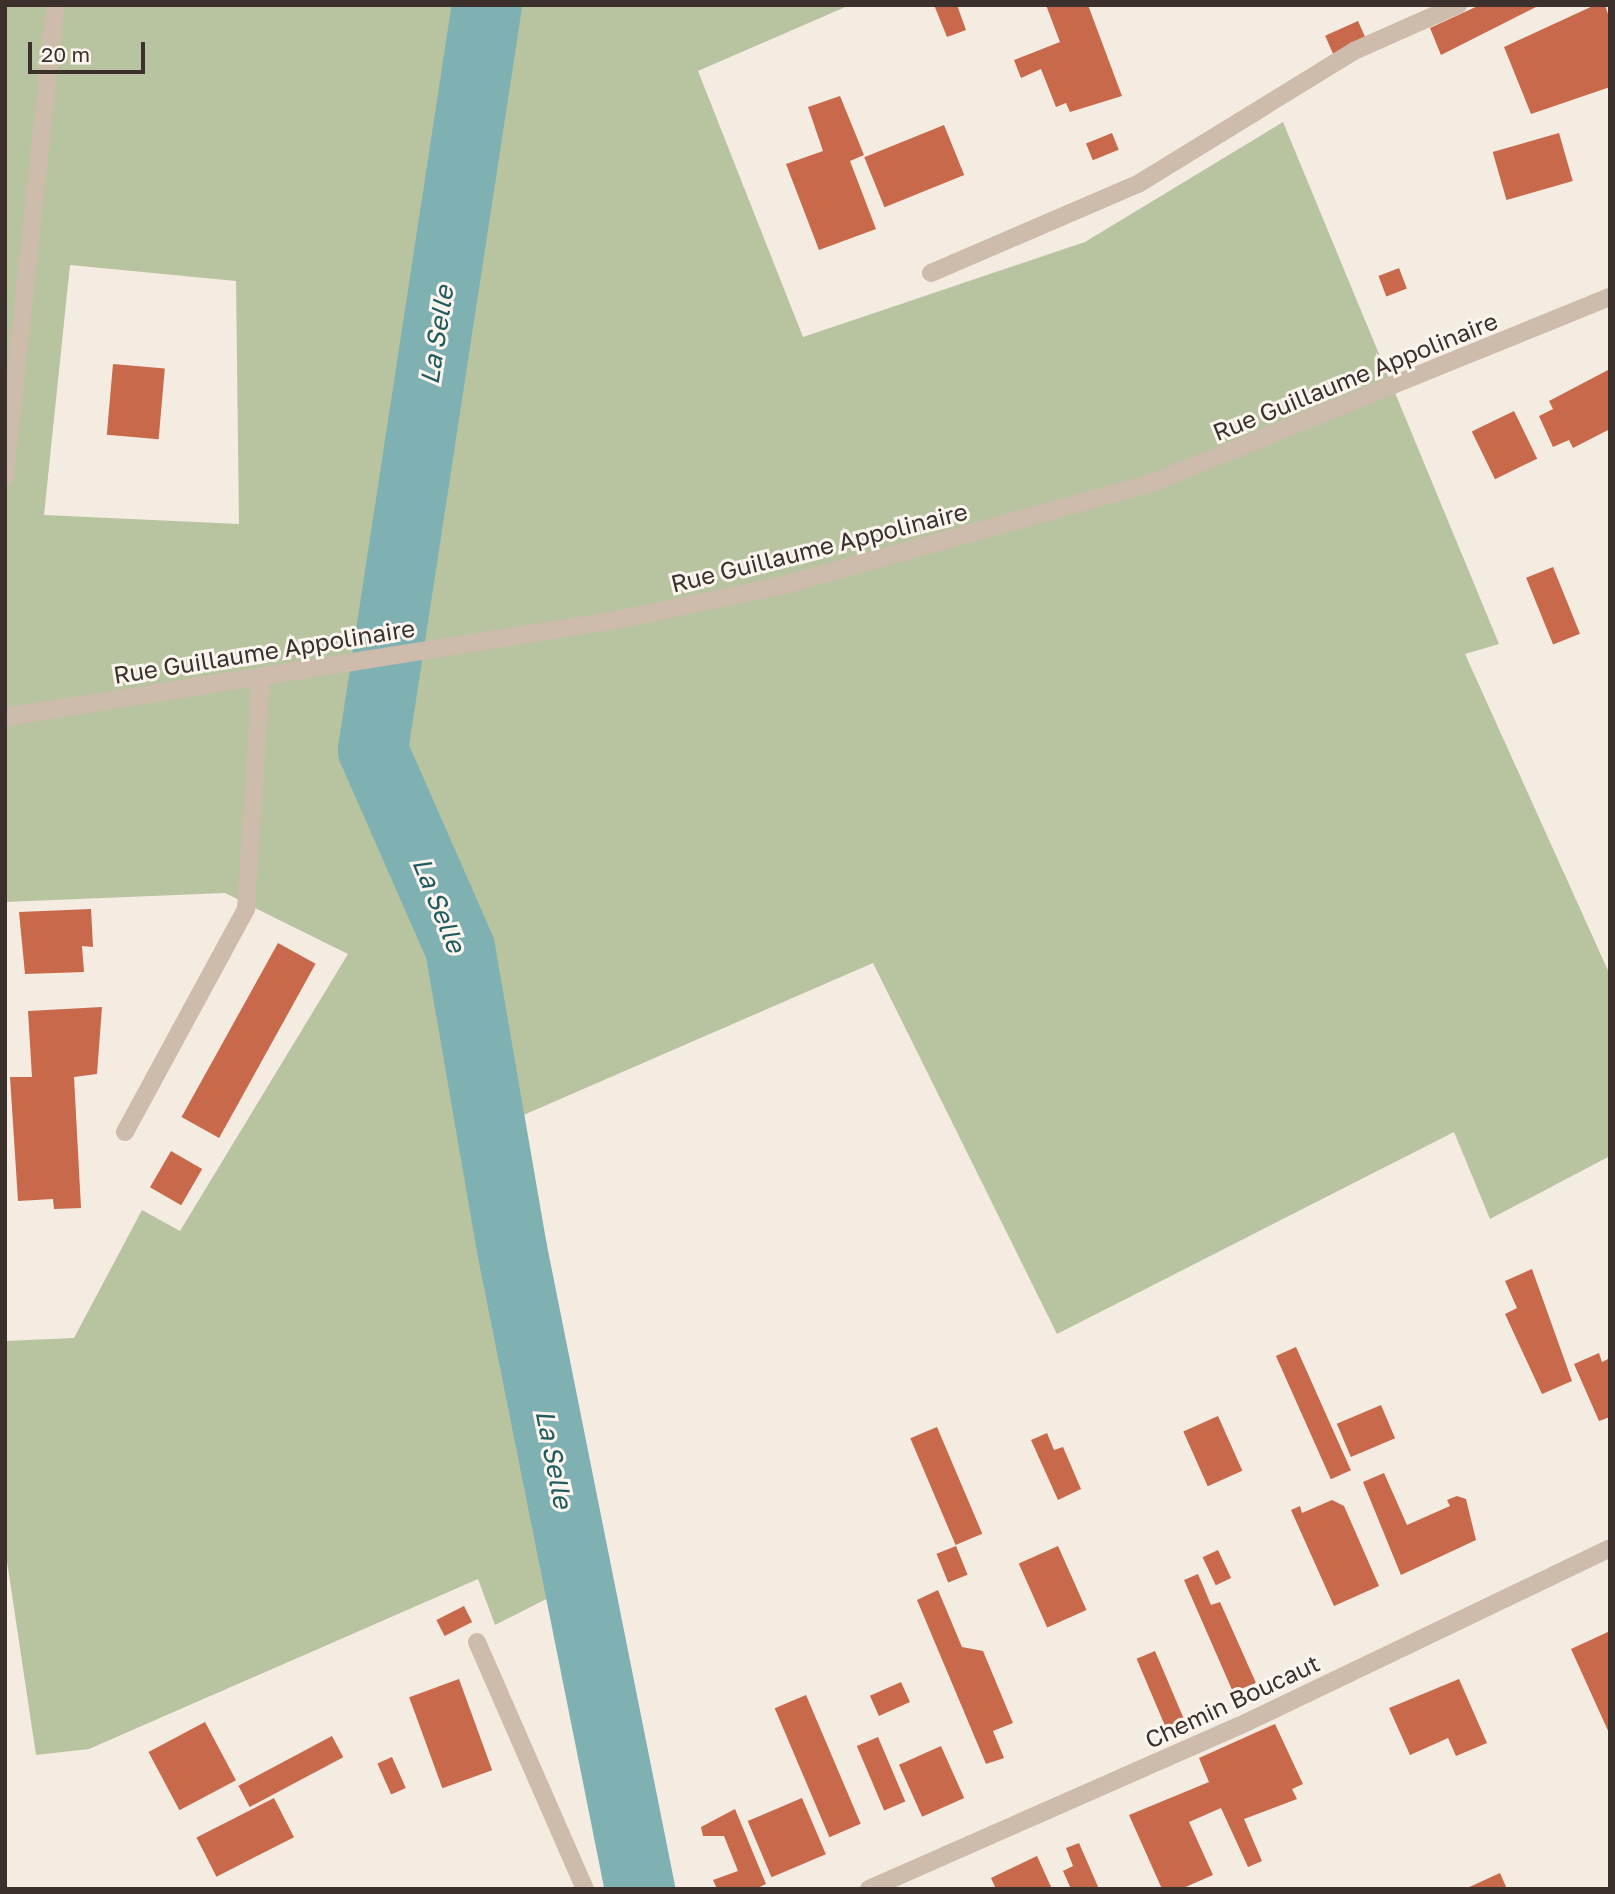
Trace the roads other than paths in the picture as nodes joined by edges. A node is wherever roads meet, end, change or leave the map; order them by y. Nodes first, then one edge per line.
1 (55, 5) edge
2 (1458, 5) edge
3 (931, 273) dead end
4 (1610, 297) edge
5 (5, 476) edge
6 (261, 677) junction
7 (5, 717) edge
8 (125, 1132) dead end
9 (1610, 1548) edge
10 (477, 1642) dead end
11 (585, 1889) edge
12 (869, 1889) edge

1 - 5 street
2 - 3 street
4 - 6 street, Rue Guillaume Appolinaire
6 - 7 street, Rue Guillaume Appolinaire
6 - 8 street
9 - 12 street, Chemin Boucaut
10 - 11 street

